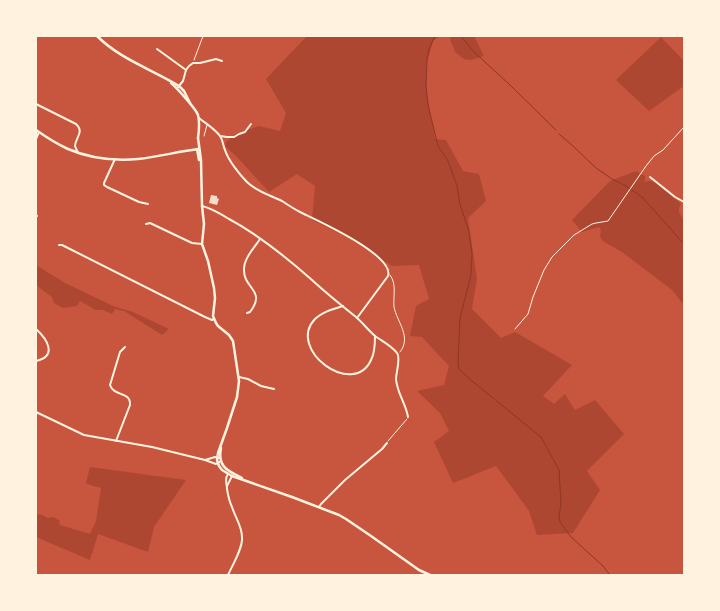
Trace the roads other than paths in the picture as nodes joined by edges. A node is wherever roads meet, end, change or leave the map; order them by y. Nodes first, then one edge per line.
1 (97, 36) edge
2 (157, 49) dead end
3 (222, 61) dead end
4 (186, 70) junction
5 (178, 86) junction
6 (36, 104) edge
7 (198, 117) junction
8 (251, 124) dead end
9 (207, 125) junction
10 (36, 130) edge
11 (39, 132) junction
12 (204, 136) dead end
13 (220, 136) junction
14 (36, 138) edge
15 (75, 145) junction
16 (69, 149) junction
17 (198, 149) junction
18 (78, 153) junction
19 (115, 159) junction
20 (650, 177) dead end
21 (684, 202) edge
22 (148, 204) dead end
23 (202, 206) junction
24 (146, 224) dead end
25 (260, 238) junction
26 (201, 244) junction
27 (59, 245) dead end
28 (343, 306) junction
29 (247, 313) dead end
30 (357, 318) junction
31 (214, 320) junction
32 (36, 328) edge
33 (375, 336) junction
34 (125, 347) dead end
35 (36, 361) edge
36 (239, 376) junction
37 (274, 389) dead end
38 (36, 412) edge
39 (408, 417) road end
40 (116, 441) junction
41 (387, 443) road end
42 (205, 460) junction
43 (219, 460) junction
44 (230, 474) junction
45 (227, 487) junction
46 (319, 507) junction
47 (423, 574) edge
48 (228, 575) edge
49 (429, 575) edge

1 - 5 street
2 - 4 street
3 - 4 street
4 - 5 street
5 - 7 street
6 - 15 street
7 - 9 street
7 - 17 street
8 - 13 street
9 - 12 lane
9 - 13 street
10 - 11 street
11 - 14 street
11 - 16 street
13 - 30 street
15 - 16 street
15 - 18 street
16 - 18 street
17 - 19 street
17 - 23 street
18 - 19 street
19 - 22 street
20 - 21 street
23 - 25 street
23 - 26 street
24 - 26 street
25 - 28 street
25 - 29 street
26 - 31 street
27 - 31 street
28 - 30 street
28 - 33 street
30 - 33 street
31 - 36 street
32 - 35 street
33 - 39 street
34 - 40 street
36 - 37 street
36 - 43 street
38 - 40 street
40 - 42 street
41 - 46 street
42 - 43 street
42 - 43 street
43 - 44 street
44 - 45 street
44 - 45 street
44 - 46 street
45 - 48 street
46 - 47 street
47 - 49 street

